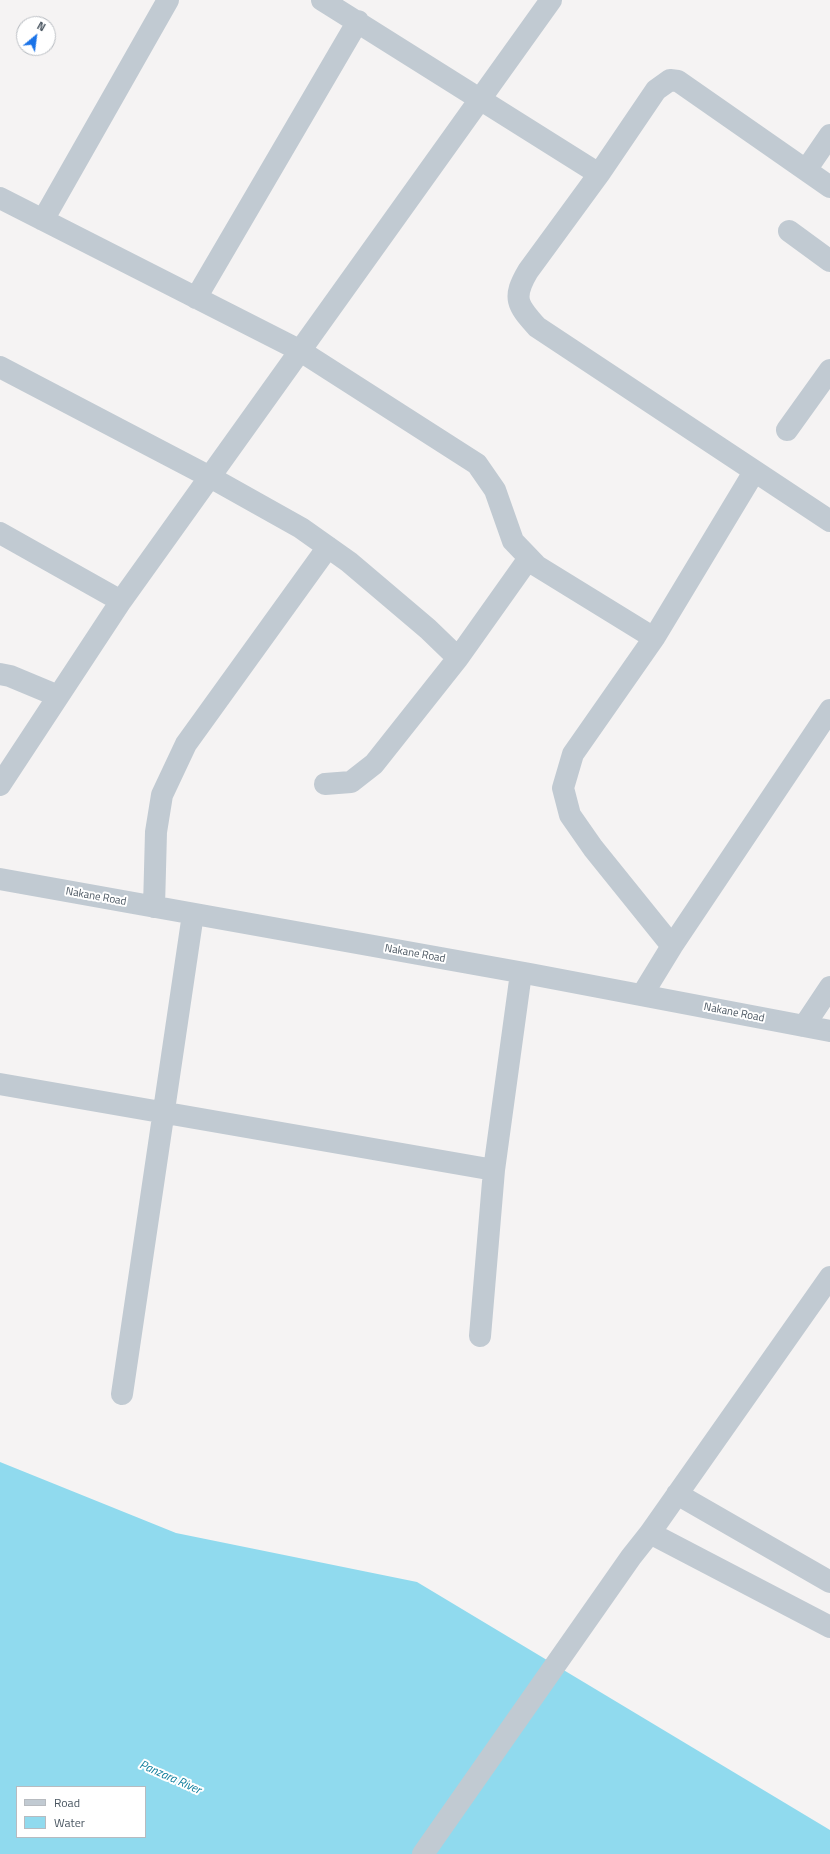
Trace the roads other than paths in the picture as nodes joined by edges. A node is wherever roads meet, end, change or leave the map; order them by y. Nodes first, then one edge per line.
1 (322, 0) edge
2 (551, 0) edge
3 (162, 2) edge
4 (358, 21) junction
5 (480, 98) junction
6 (830, 135) edge
7 (806, 170) junction
8 (599, 174) junction
9 (830, 187) edge
10 (0, 198) edge
11 (43, 220) junction
12 (789, 231) dead end
13 (830, 261) edge
14 (196, 298) junction
15 (299, 350) junction
16 (0, 367) edge
17 (830, 370) edge
18 (787, 430) dead end
19 (754, 472) junction
20 (210, 477) junction
21 (830, 521) edge
22 (0, 533) edge
23 (328, 547) junction
24 (529, 558) junction
25 (121, 601) junction
26 (654, 638) junction
27 (458, 658) junction
28 (0, 674) edge
29 (58, 696) junction
30 (830, 710) edge
31 (325, 784) dead end
32 (0, 785) edge
33 (0, 879) edge
34 (154, 907) junction
35 (193, 914) junction
36 (672, 946) junction
37 (521, 973) junction
38 (830, 987) edge
39 (642, 995) junction
40 (804, 1026) junction
41 (830, 1031) edge
42 (1, 1090) edge
43 (164, 1113) junction
44 (494, 1170) junction
45 (830, 1277) edge
46 (480, 1336) dead end
47 (122, 1394) dead end
48 (677, 1494) junction
49 (650, 1533) junction
50 (830, 1582) edge
51 (830, 1626) edge
52 (424, 1854) edge

1 - 4 street
2 - 5 street
3 - 11 street
4 - 5 street
4 - 14 street
5 - 8 street
5 - 15 street
6 - 7 street
7 - 8 street
7 - 9 street
8 - 19 street
10 - 11 street
11 - 14 street
12 - 13 street
14 - 15 street
15 - 20 street
15 - 24 street
16 - 20 street
17 - 18 street
19 - 21 street
19 - 26 street
20 - 23 street
20 - 25 street
22 - 25 street
23 - 27 street
23 - 34 street
24 - 26 street
24 - 27 street
25 - 29 street
26 - 36 street
27 - 31 street
28 - 29 street
29 - 32 street
30 - 36 street
33 - 34 street, Nakane Road
34 - 35 street, Nakane Road
35 - 37 street, Nakane Road
35 - 43 street
36 - 39 street
37 - 39 street, Nakane Road
37 - 44 street
38 - 40 street
39 - 40 street, Nakane Road
40 - 41 street, Nakane Road
42 - 43 street
43 - 44 street
43 - 47 street
44 - 46 street
45 - 48 street
48 - 49 street
48 - 50 street
49 - 51 street
49 - 52 street

